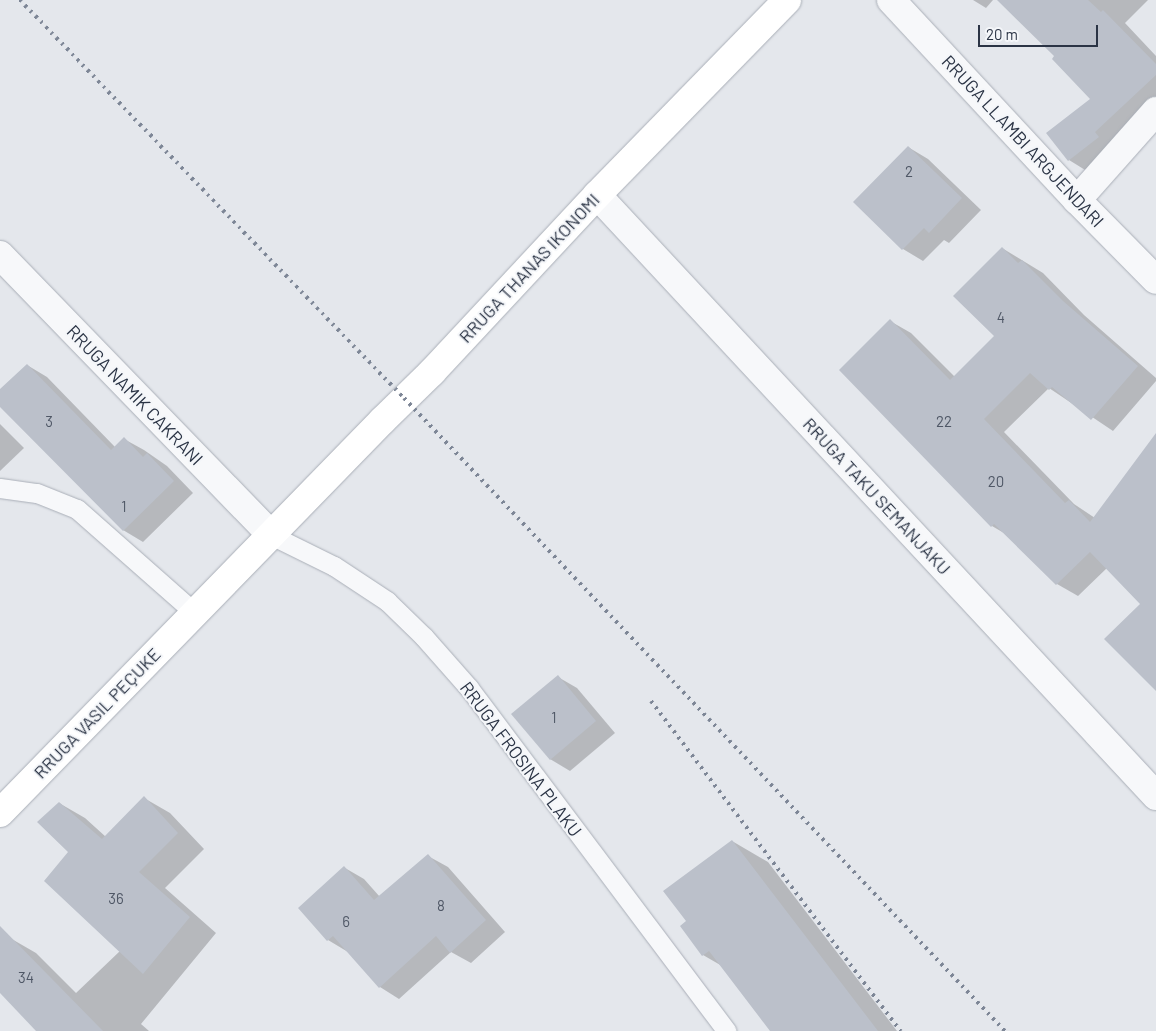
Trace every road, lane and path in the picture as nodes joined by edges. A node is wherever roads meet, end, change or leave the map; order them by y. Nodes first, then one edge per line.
1 (787, 0) edge
2 (891, 0) edge
3 (1156, 110) edge
4 (597, 195) junction
5 (1077, 200) junction
6 (0, 255) edge
7 (1156, 280) edge
8 (0, 488) edge
9 (270, 536) junction
10 (195, 613) junction
11 (1154, 791) edge
12 (0, 813) edge
13 (727, 1031) edge

1 - 4 street, RRUGA THANAS IKONOMI
2 - 5 street, RRUGA LLAMBI ARGJENDARI
3 - 5 street
4 - 9 street, RRUGA THANAS IKONOMI
4 - 11 street, RRUGA TAKU SEMANJAKU
5 - 7 street, RRUGA LLAMBI ARGJENDARI
6 - 9 street, RRUGA NAMIK CAKRANI
8 - 10 lane
9 - 10 street, RRUGA VASIL PEÇUKE
9 - 13 lane, RRUGA FROSINA PLAKU
10 - 12 street, RRUGA VASIL PEÇUKE

